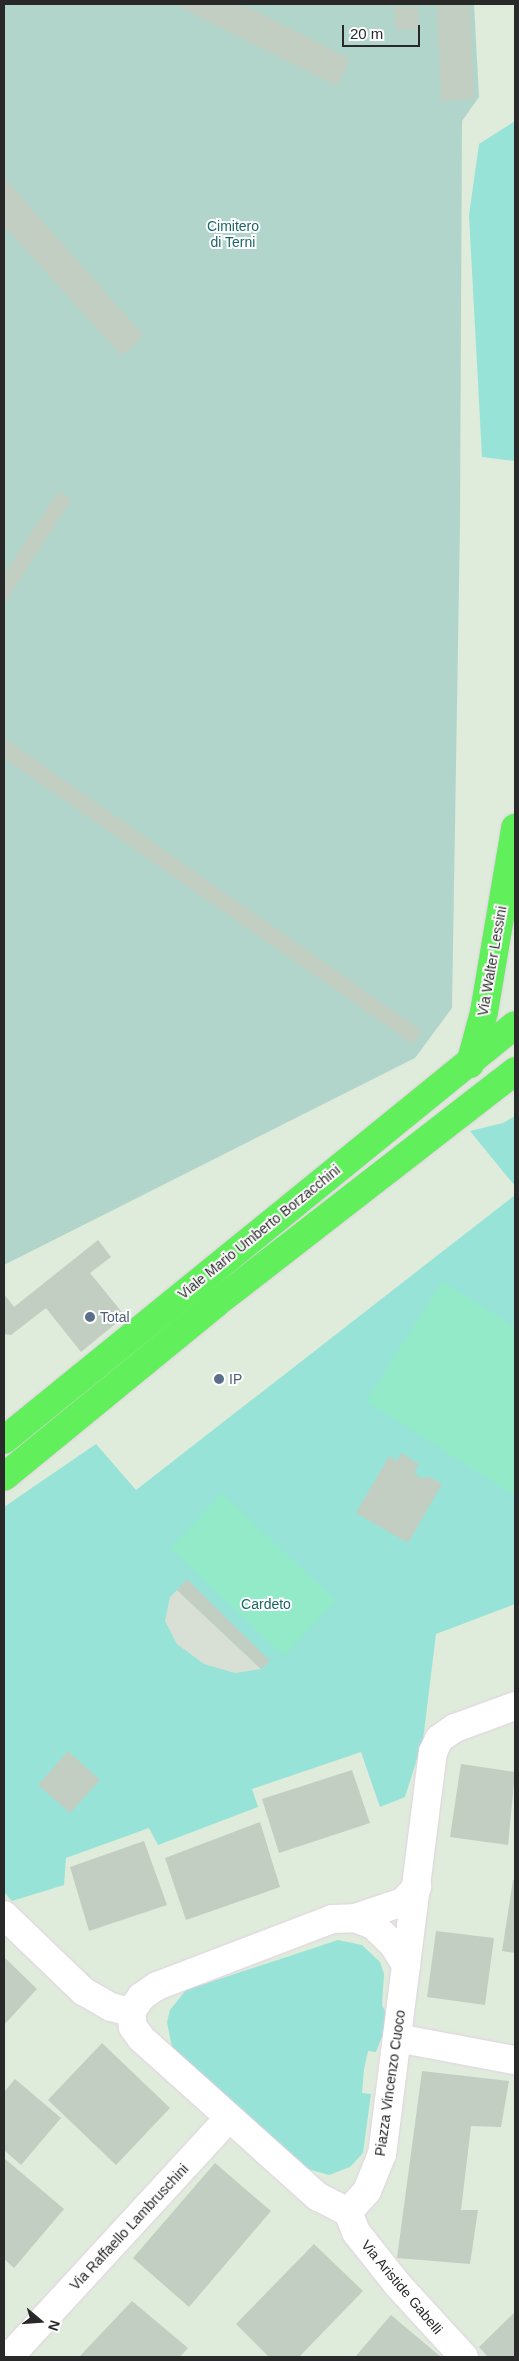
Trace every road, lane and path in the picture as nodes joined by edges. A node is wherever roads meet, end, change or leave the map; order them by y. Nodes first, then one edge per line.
1 (515, 828) edge
2 (515, 1025) edge
3 (470, 1064) junction
4 (515, 1071) edge
5 (4, 1440) edge
6 (4, 1477) edge
7 (515, 1706) edge
8 (417, 1887) junction
9 (4, 1915) edge
10 (355, 1918) junction
11 (406, 1965) junction
12 (131, 2012) junction
13 (397, 2038) junction
14 (515, 2060) edge
15 (228, 2119) junction
16 (348, 2212) junction
17 (10, 2357) edge
18 (464, 2357) edge

1 - 3 main road, Via Walter Lessini
2 - 3 main road, Viale Mario Umberto Borzacchini
3 - 5 main road, Viale Mario Umberto Borzacchini
4 - 6 main road, Viale Mario Umberto Borzacchini
7 - 8 street, Piazza Vincenzo Cuoco
8 - 10 street
8 - 11 street, Piazza Vincenzo Cuoco
9 - 12 street
10 - 11 street
10 - 12 street
11 - 13 street, Piazza Vincenzo Cuoco
12 - 15 street
13 - 14 street
13 - 16 street, Piazza Vincenzo Cuoco
15 - 16 street
15 - 17 street, Via Raffaello Lambruschini
16 - 18 street, Via Aristide Gabelli

